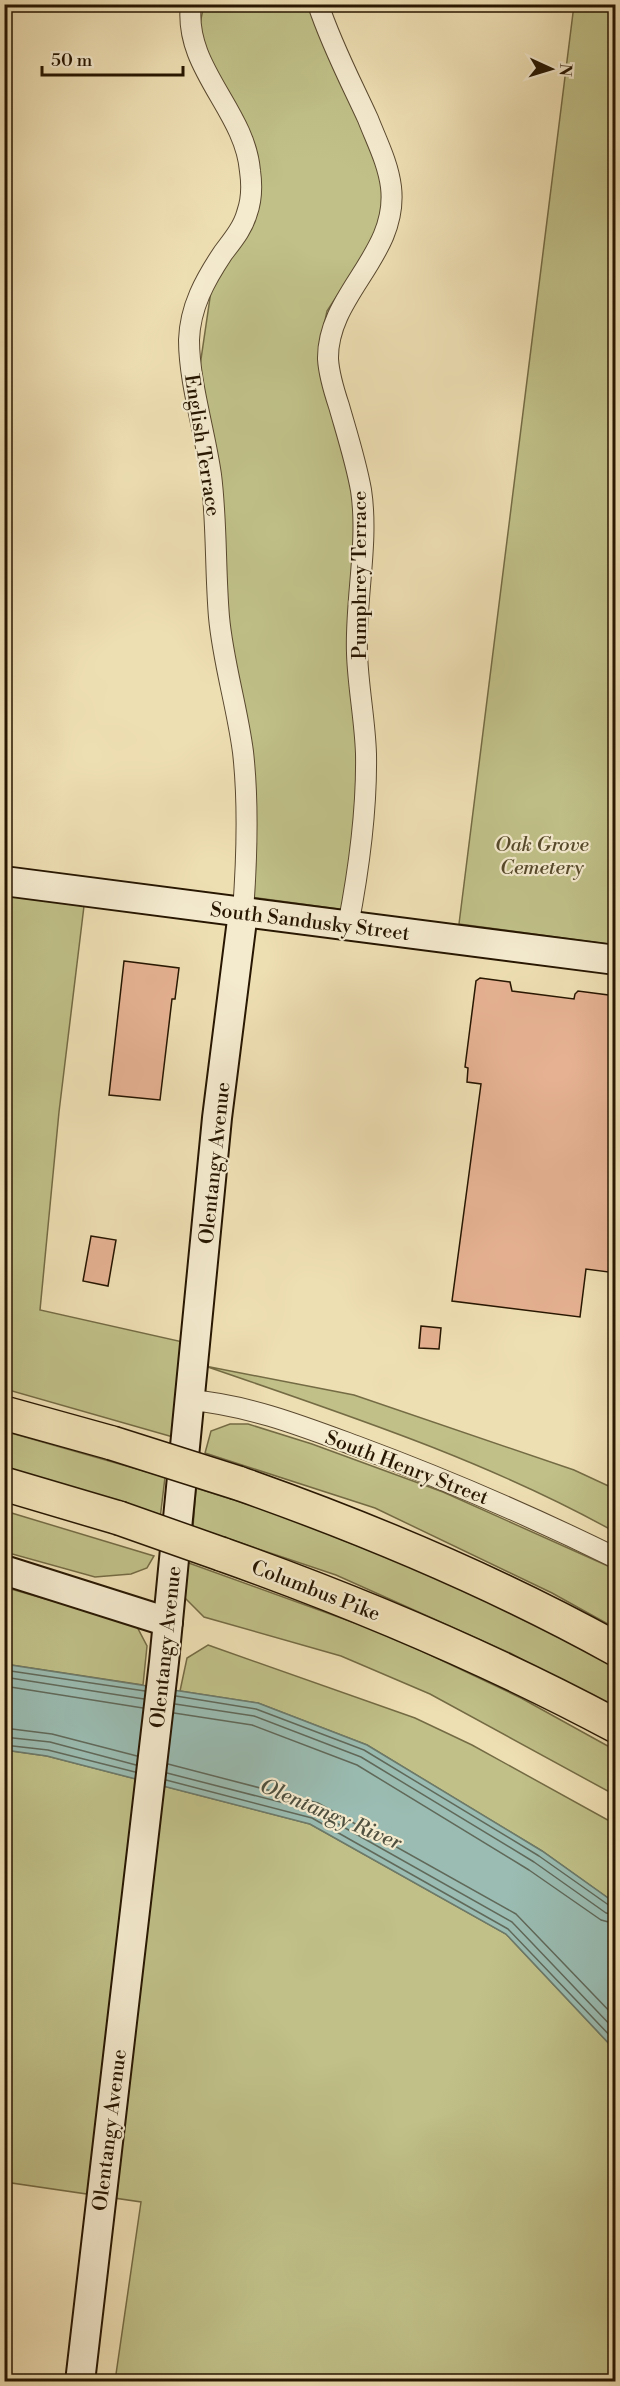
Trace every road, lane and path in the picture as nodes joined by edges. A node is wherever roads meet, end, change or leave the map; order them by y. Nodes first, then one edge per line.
1 (191, 4) edge
2 (318, 4) edge
3 (4, 881) edge
4 (243, 912) junction
5 (348, 926) junction
6 (615, 960) edge
7 (190, 1400) junction
8 (4, 1413) edge
9 (4, 1484) edge
10 (615, 1558) edge
11 (4, 1570) edge
12 (168, 1622) junction
13 (615, 1649) edge
14 (615, 1726) edge
15 (80, 2382) edge

1 - 4 street, English Terrace
2 - 5 street, Pumphrey Terrace
3 - 4 street, South Sandusky Street
4 - 5 street, South Sandusky Street
4 - 7 street, Olentangy Avenue
5 - 6 street, South Sandusky Street
7 - 10 street, South Henry Street
7 - 12 street, Olentangy Avenue
8 - 13 highway, bridge
9 - 14 highway, Columbus Pike, bridge
11 - 12 street
12 - 15 street, Olentangy Avenue

